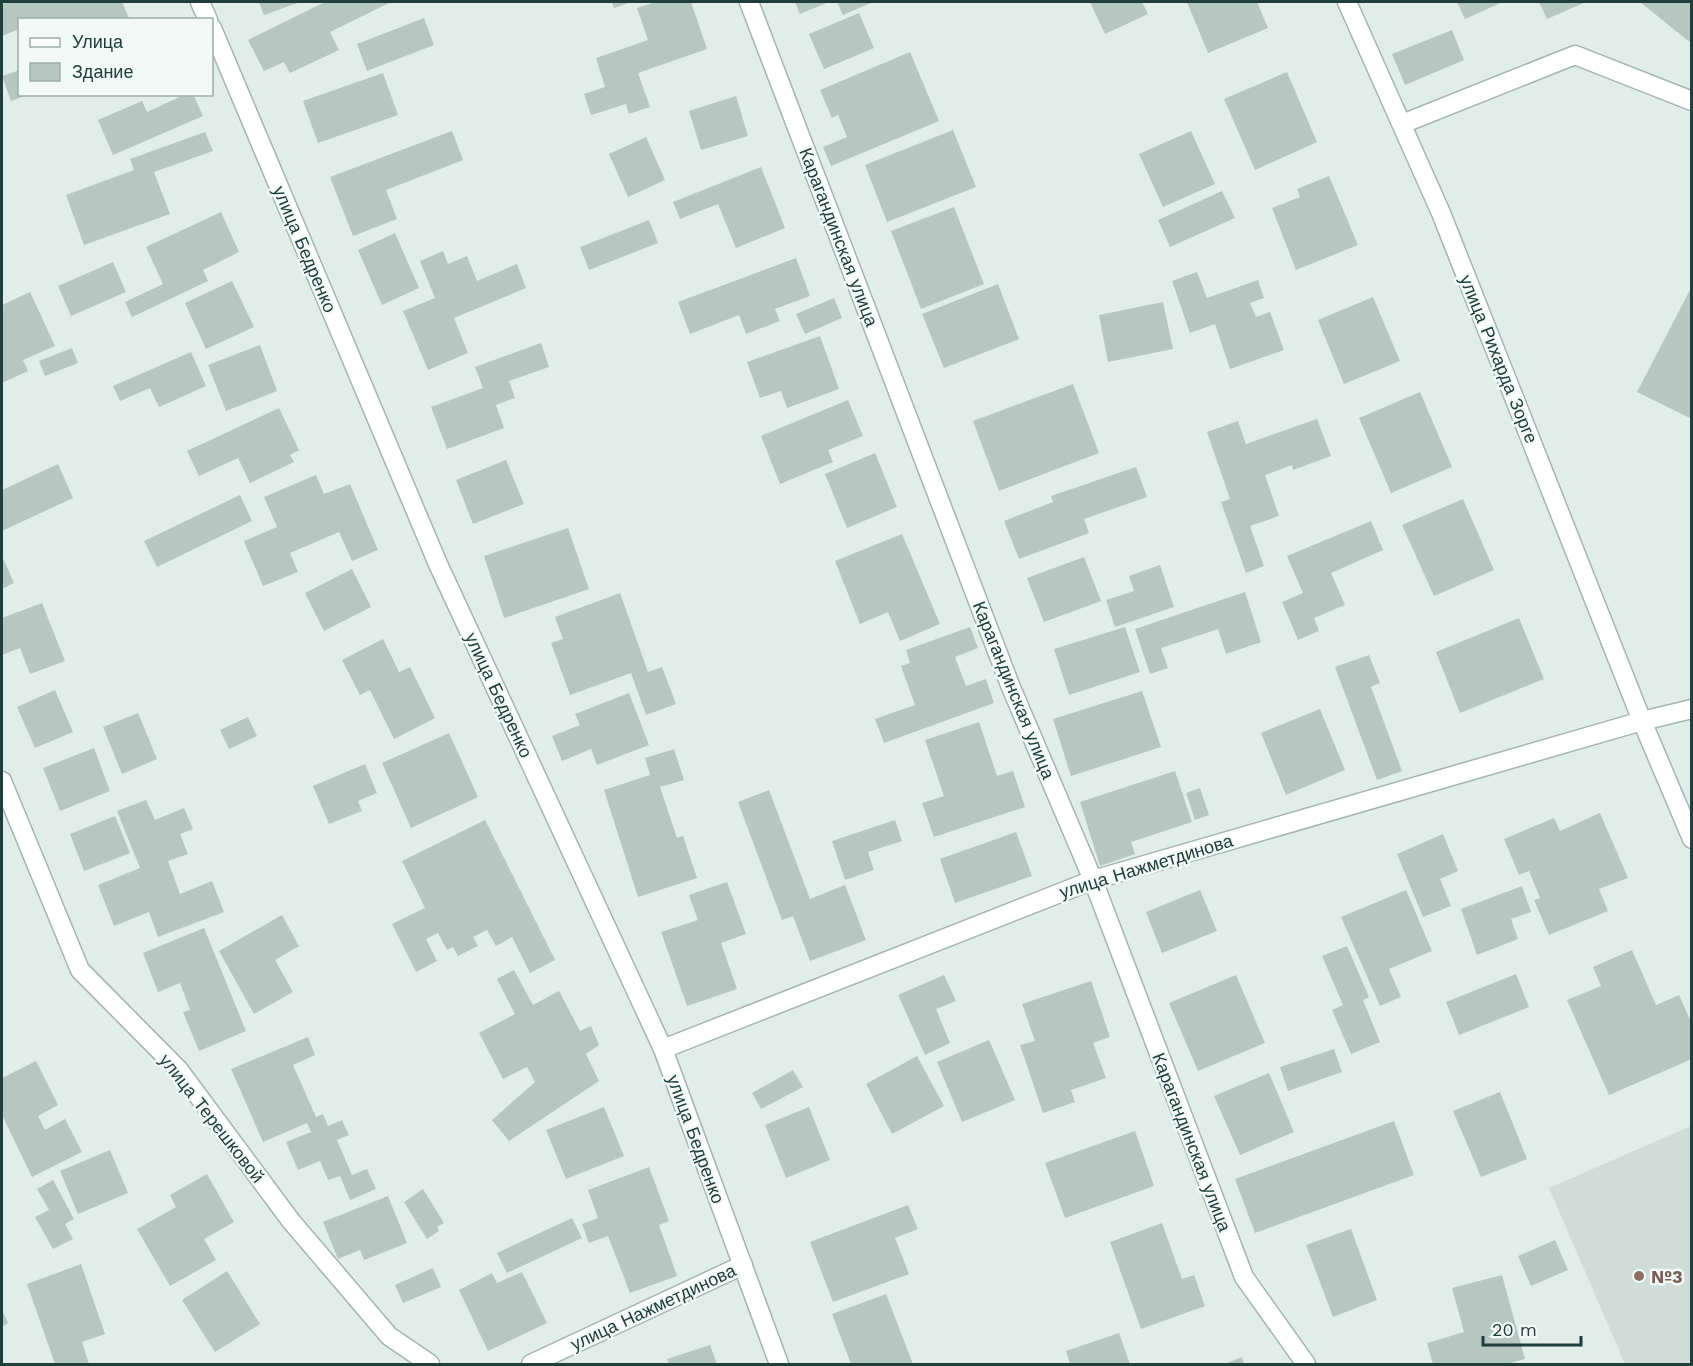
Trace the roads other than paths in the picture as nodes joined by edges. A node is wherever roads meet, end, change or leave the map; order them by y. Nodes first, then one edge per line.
1 (200, 2) edge
2 (749, 2) edge
3 (1347, 2) edge
4 (207, 18) edge
5 (213, 30) edge
6 (1692, 101) edge
7 (1402, 124) junction
8 (1692, 709) edge
9 (1642, 721) junction
10 (2, 781) edge
11 (1692, 839) edge
12 (1093, 880) junction
13 (663, 1049) junction
14 (743, 1265) junction
15 (430, 1365) edge
16 (531, 1365) edge
17 (779, 1365) edge
18 (1306, 1365) edge

1 - 4 street
2 - 12 street, Карагандинская улица
3 - 7 street, улица Рихарда Зорге
5 - 13 street, улица Бедренко
6 - 7 street
7 - 9 street, улица Рихарда Зорге
8 - 9 street, улица Нажметдинова
9 - 11 street, улица Рихарда Зорге
9 - 12 street, улица Нажметдинова
10 - 15 street, улица Терешковой
12 - 13 street, улица Нажметдинова
12 - 18 street, Карагандинская улица
13 - 14 street, улица Бедренко
14 - 16 street, улица Нажметдинова
14 - 17 street, улица Бедренко

